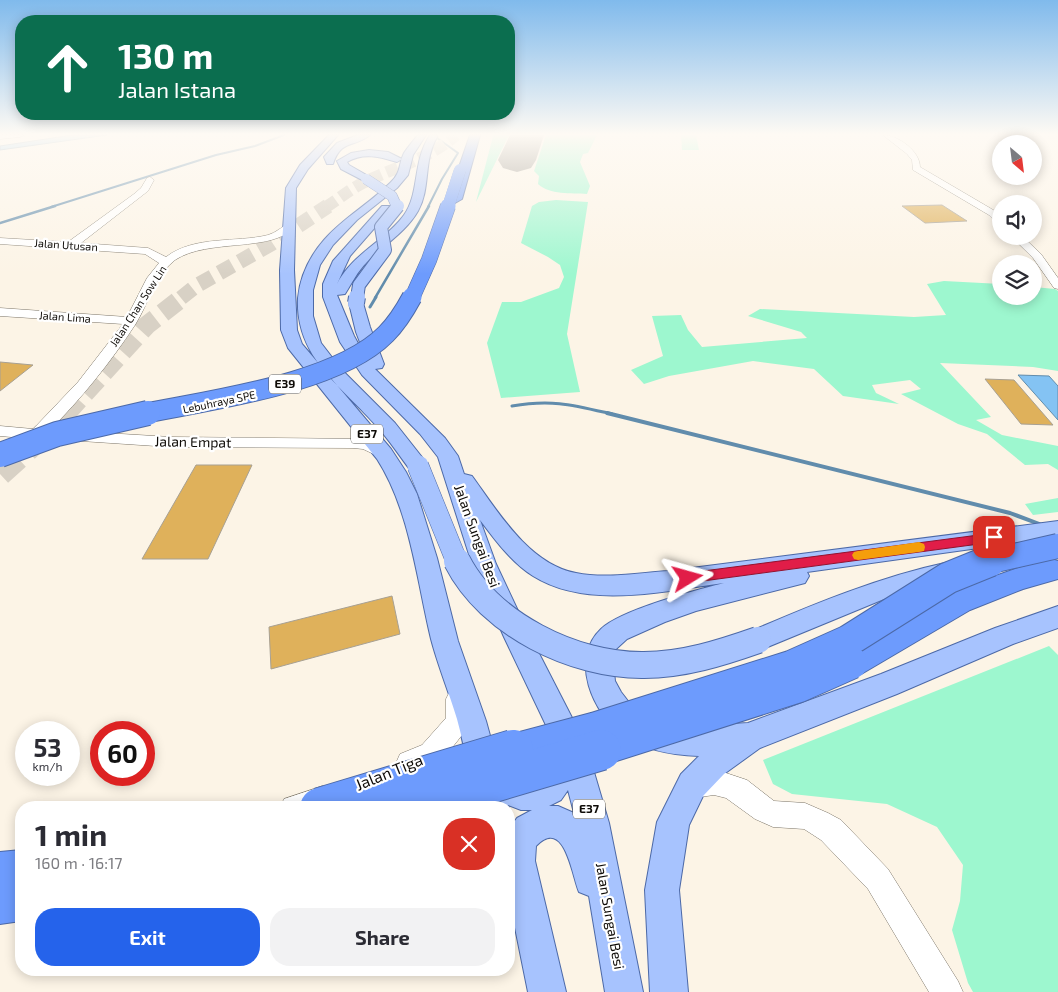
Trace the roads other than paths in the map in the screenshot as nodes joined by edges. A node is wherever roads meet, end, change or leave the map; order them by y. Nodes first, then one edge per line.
1 (149, 181) edge
2 (295, 181) edge
3 (362, 181) edge
4 (364, 181) edge
5 (383, 181) edge
6 (397, 181) edge
7 (421, 181) edge
8 (456, 181) edge
9 (460, 181) edge
10 (938, 181) edge
11 (389, 211) junction
12 (992, 213) edge
13 (289, 227) junction
14 (263, 238) junction
15 (0, 241) edge
16 (72, 245) junction
17 (209, 245) junction
18 (1025, 245) edge
19 (132, 249) junction
20 (288, 254) junction
21 (166, 262) junction
22 (1058, 286) edge
23 (288, 297) junction
24 (335, 308) junction
25 (0, 312) edge
26 (131, 321) junction
27 (378, 382) junction
28 (0, 430) edge
29 (37, 434) junction
30 (384, 454) junction
31 (0, 455) edge
32 (448, 456) junction
33 (0, 459) edge
34 (0, 466) edge
35 (1058, 529) edge
36 (942, 544) junction
37 (425, 558) junction
38 (1056, 561) edge
39 (1058, 617) edge
40 (517, 637) junction
41 (457, 678) junction
42 (742, 741) junction
43 (692, 785) junction
44 (738, 789) junction
45 (315, 801) edge
46 (343, 801) edge
47 (430, 801) edge
48 (491, 801) edge
49 (15, 861) edge
50 (0, 862) edge
51 (15, 871) edge
52 (0, 872) edge
53 (515, 897) edge
54 (15, 901) edge
55 (0, 903) edge
56 (15, 911) edge
57 (0, 912) edge
58 (540, 992) edge
59 (547, 992) edge
60 (618, 992) edge
61 (624, 992) edge
62 (669, 992) edge
63 (947, 992) edge

1 - 16 street
2 - 13 main road
3 - 11 main road
4 - 11 main road, bridge
5 - 23 main road, E37
6 - 38 main road, bridge
7 - 24 main road
8 - 31 highway, Lebuhraya SPE / E39, bridge
9 - 33 highway, Lebuhraya SPE / E39, bridge
10 - 12 street
11 - 24 main road, Jalan Sungai Besi
11 - 27 main road, bridge
13 - 14 street, Jalan Chan Sow Lin
13 - 20 main road
14 - 17 street, Jalan Chan Sow Lin
14 - 20 street, Jalan Chan Sow Lin
15 - 16 street, Jalan Utusan
16 - 19 street, Jalan Utusan
17 - 19 street, Jalan Utusan
17 - 21 street, Jalan Chan Sow Lin
18 - 22 street
19 - 21 street, Jalan Utusan
20 - 23 main road
21 - 26 street, Jalan Chan Sow Lin
23 - 30 main road, E37
24 - 27 main road, Jalan Sungai Besi / E37
25 - 26 street, Jalan Lima
26 - 29 street, Jalan Chan Sow Lin
27 - 32 main road, Jalan Sungai Besi / E37
28 - 29 street, Jalan Empat
29 - 30 street, Jalan Empat
29 - 34 street, Jalan Chan Sow Lin
30 - 37 main road, E37
32 - 36 main road
32 - 40 main road, Jalan Sungai Besi / E37
35 - 36 main road
36 - 42 main road
37 - 40 main road
37 - 41 main road, E37
38 - 46 highway, bridge
38 - 47 highway, bridge
39 - 42 main road
40 - 61 main road, Jalan Sungai Besi / E37
41 - 45 street, Jalan Tiga
41 - 48 main road, E37
42 - 43 main road
42 - 44 street
43 - 44 street
43 - 62 main road
44 - 63 street
49 - 50 street
51 - 52 highway
53 - 58 main road
54 - 55 highway
56 - 57 street
59 - 60 main road

